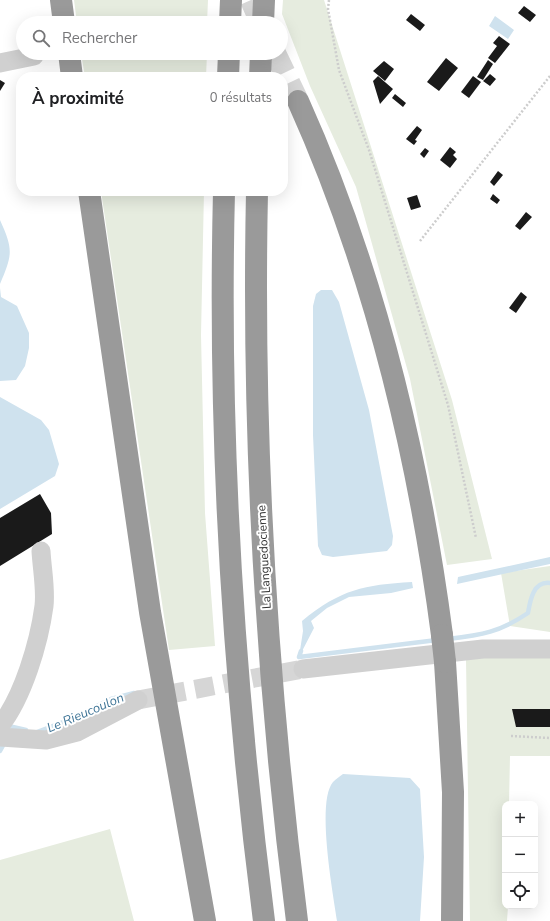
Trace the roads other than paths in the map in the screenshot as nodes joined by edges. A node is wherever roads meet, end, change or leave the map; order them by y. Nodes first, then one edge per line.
1 (61, 0) edge
2 (231, 0) edge
3 (264, 0) edge
4 (63, 16) edge
5 (230, 16) edge
6 (263, 16) edge
7 (16, 59) edge
8 (70, 60) edge
9 (229, 60) edge
10 (261, 60) edge
11 (0, 62) edge
12 (71, 72) edge
13 (228, 72) edge
14 (260, 72) edge
15 (298, 101) tunnel mouth
16 (90, 196) edge
17 (224, 196) edge
18 (257, 196) edge
19 (41, 551) dead end
20 (550, 649) edge
21 (303, 669) tunnel mouth
22 (138, 700) tunnel mouth
23 (5, 735) edge
24 (205, 921) edge
25 (264, 921) edge
26 (297, 921) edge
27 (452, 921) edge

1 - 4 highway
2 - 5 highway
3 - 6 highway
7 - 11 street
8 - 12 highway
9 - 13 highway
10 - 14 highway
15 - 27 highway, bridge
16 - 24 highway
17 - 25 highway
18 - 26 highway, La Languedocienne
19 - 23 street
20 - 21 street
22 - 23 street

